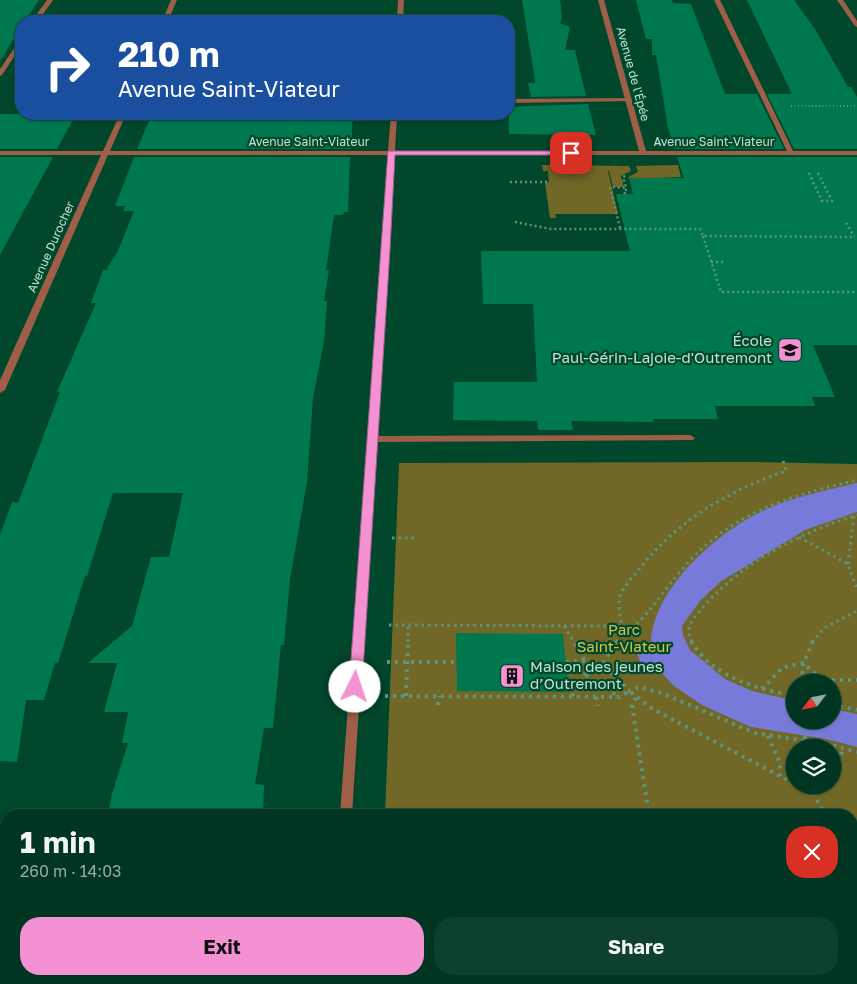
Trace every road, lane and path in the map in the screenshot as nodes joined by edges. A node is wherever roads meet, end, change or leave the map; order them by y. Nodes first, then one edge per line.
1 (50, 0) edge
2 (174, 0) edge
3 (401, 0) edge
4 (601, 0) edge
5 (717, 0) edge
6 (840, 0) edge
7 (39, 15) edge
8 (168, 15) edge
9 (400, 15) edge
10 (857, 25) edge
11 (15, 51) edge
12 (0, 74) edge
13 (629, 100) junction
14 (515, 101) edge
15 (768, 106) junction
16 (857, 106) edge
17 (120, 120) edge
18 (394, 120) edge
19 (0, 152) edge
20 (105, 153) junction
21 (391, 153) junction
22 (643, 153) junction
23 (791, 153) junction
24 (857, 153) edge
25 (806, 169) dead end
26 (623, 176) dead end
27 (510, 182) dead end
28 (549, 182) dead end
29 (822, 182) dead end
30 (626, 188) junction
31 (625, 194) dead end
32 (515, 222) dead end
33 (846, 223) dead end
34 (620, 228) junction
35 (703, 236) junction
36 (711, 262) junction
37 (724, 262) dead end
38 (857, 292) edge
39 (0, 390) edge
40 (690, 438) dead end
41 (372, 439) junction
42 (783, 461) dead end
43 (857, 480) edge
44 (855, 516) edge
45 (799, 537) junction
46 (392, 538) dead end
47 (418, 538) dead end
48 (848, 564) junction
49 (857, 589) edge
50 (857, 611) edge
51 (389, 625) dead end
52 (408, 625) junction
53 (564, 626) junction
54 (621, 626) junction
55 (623, 635) junction
56 (386, 662) dead end
57 (408, 662) junction
58 (456, 662) dead end
59 (566, 662) dead end
60 (586, 663) junction
61 (803, 663) junction
62 (603, 664) junction
63 (801, 674) edge
64 (816, 674) edge
65 (586, 675) junction
66 (841, 680) edge
67 (857, 680) edge
68 (762, 689) junction
69 (629, 691) junction
70 (786, 694) edge
71 (385, 696) dead end
72 (406, 696) junction
73 (439, 696) junction
74 (571, 697) junction
75 (596, 697) junction
76 (619, 697) junction
77 (636, 698) junction
78 (438, 705) dead end
79 (598, 706) dead end
80 (841, 706) edge
81 (857, 710) edge
82 (768, 736) junction
83 (843, 748) junction
84 (857, 752) edge
85 (841, 755) edge
86 (780, 776) junction
87 (786, 779) edge
88 (815, 794) edge
89 (346, 809) edge
90 (648, 809) edge
91 (822, 809) edge

1 - 7 street
2 - 8 street
3 - 9 street
4 - 13 street, Avenue de l'Épée
5 - 15 street
6 - 10 street
11 - 12 street
13 - 14 street
13 - 22 street, Avenue de l'Épée
15 - 16 path
15 - 23 street
17 - 20 street, Avenue Durocher
18 - 21 street
19 - 20 street, Avenue Saint-Viateur
20 - 21 street, Avenue Saint-Viateur
20 - 39 street, Avenue Durocher
21 - 22 street, Avenue Saint-Viateur
21 - 41 street
22 - 23 street, Avenue Saint-Viateur
23 - 24 street, Avenue Saint-Viateur
25 - 29 path
26 - 30 path
27 - 28 path
30 - 31 path
30 - 34 path
32 - 34 path
33 - 35 path
34 - 35 path
35 - 36 path
36 - 37 path
36 - 38 path
40 - 41 street
41 - 89 street
42 - 54 path
43 - 55 path
44 - 45 path
44 - 48 path
45 - 48 path
45 - 68 path
46 - 47 path
48 - 49 path
50 - 61 path
51 - 52 path
52 - 53 path
52 - 57 path
53 - 54 path
53 - 60 path
54 - 55 path
55 - 62 path
56 - 57 path
57 - 58 path
57 - 72 path
59 - 60 path
60 - 62 path
60 - 65 path
61 - 63 path
61 - 64 path
61 - 68 path
62 - 69 path
65 - 74 path
65 - 76 path
66 - 67 path
68 - 70 path
69 - 76 path
69 - 77 path
69 - 82 path
71 - 72 path
72 - 73 path
73 - 74 path
73 - 78 path
74 - 75 path
75 - 76 path
75 - 79 path
77 - 86 path
77 - 90 path
80 - 81 path
82 - 83 path
82 - 86 path
83 - 84 path
83 - 85 path
86 - 87 path
88 - 91 path

